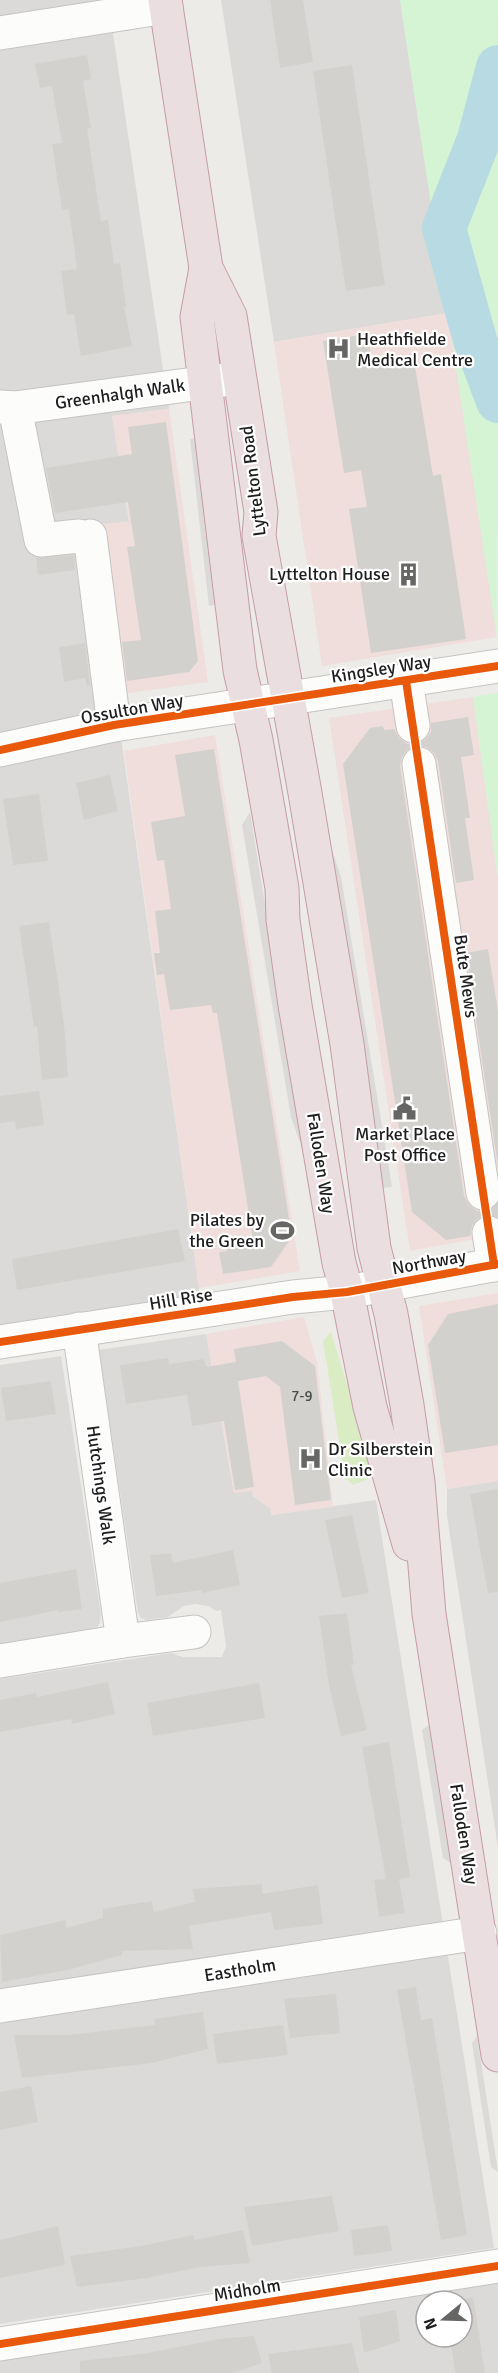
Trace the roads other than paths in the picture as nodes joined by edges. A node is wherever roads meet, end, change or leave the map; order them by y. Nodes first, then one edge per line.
1 (165, 3) edge
2 (0, 33) edge
3 (206, 268) junction
4 (239, 378) junction
5 (205, 382) junction
6 (8, 407) edge
7 (498, 666) edge
8 (406, 681) junction
9 (268, 702) junction
10 (114, 725) junction
11 (413, 726) dead end
12 (0, 750) edge
13 (419, 764) dead end
14 (483, 1192) dead end
15 (489, 1233) dead end
16 (496, 1265) edge
17 (366, 1288) junction
18 (79, 1329) junction
19 (0, 1342) edge
20 (194, 1632) dead end
21 (123, 1641) junction
22 (0, 1661) edge
23 (480, 1933) junction
24 (0, 2006) edge
25 (498, 2055) edge
26 (498, 2266) edge
27 (0, 2344) edge

1 - 2 street
1 - 3 highway, Lyttelton Road
3 - 4 highway, Lyttelton Road
3 - 5 highway, Lyttelton Road
4 - 5 street, Greenhalgh Walk
4 - 9 highway, Lyttelton Road
5 - 6 street, Greenhalgh Walk
5 - 9 highway, Lyttelton Road
6 - 10 street
7 - 8 street, Kingsley Way
8 - 9 street, Kingsley Way
8 - 11 street
9 - 10 street, Ossulton Way
9 - 17 highway, Falloden Way
9 - 17 highway, Falloden Way
10 - 12 street, Ossulton Way
13 - 14 street, Bute Mews
15 - 16 street
16 - 17 street, Northway
17 - 18 street, Hill Rise
17 - 23 highway, Falloden Way
18 - 19 street, Hill Rise
18 - 21 street, Hutchings Walk
20 - 21 street
21 - 22 street
23 - 24 street, Eastholm
23 - 25 highway, Falloden Way
26 - 27 street, Midholm

